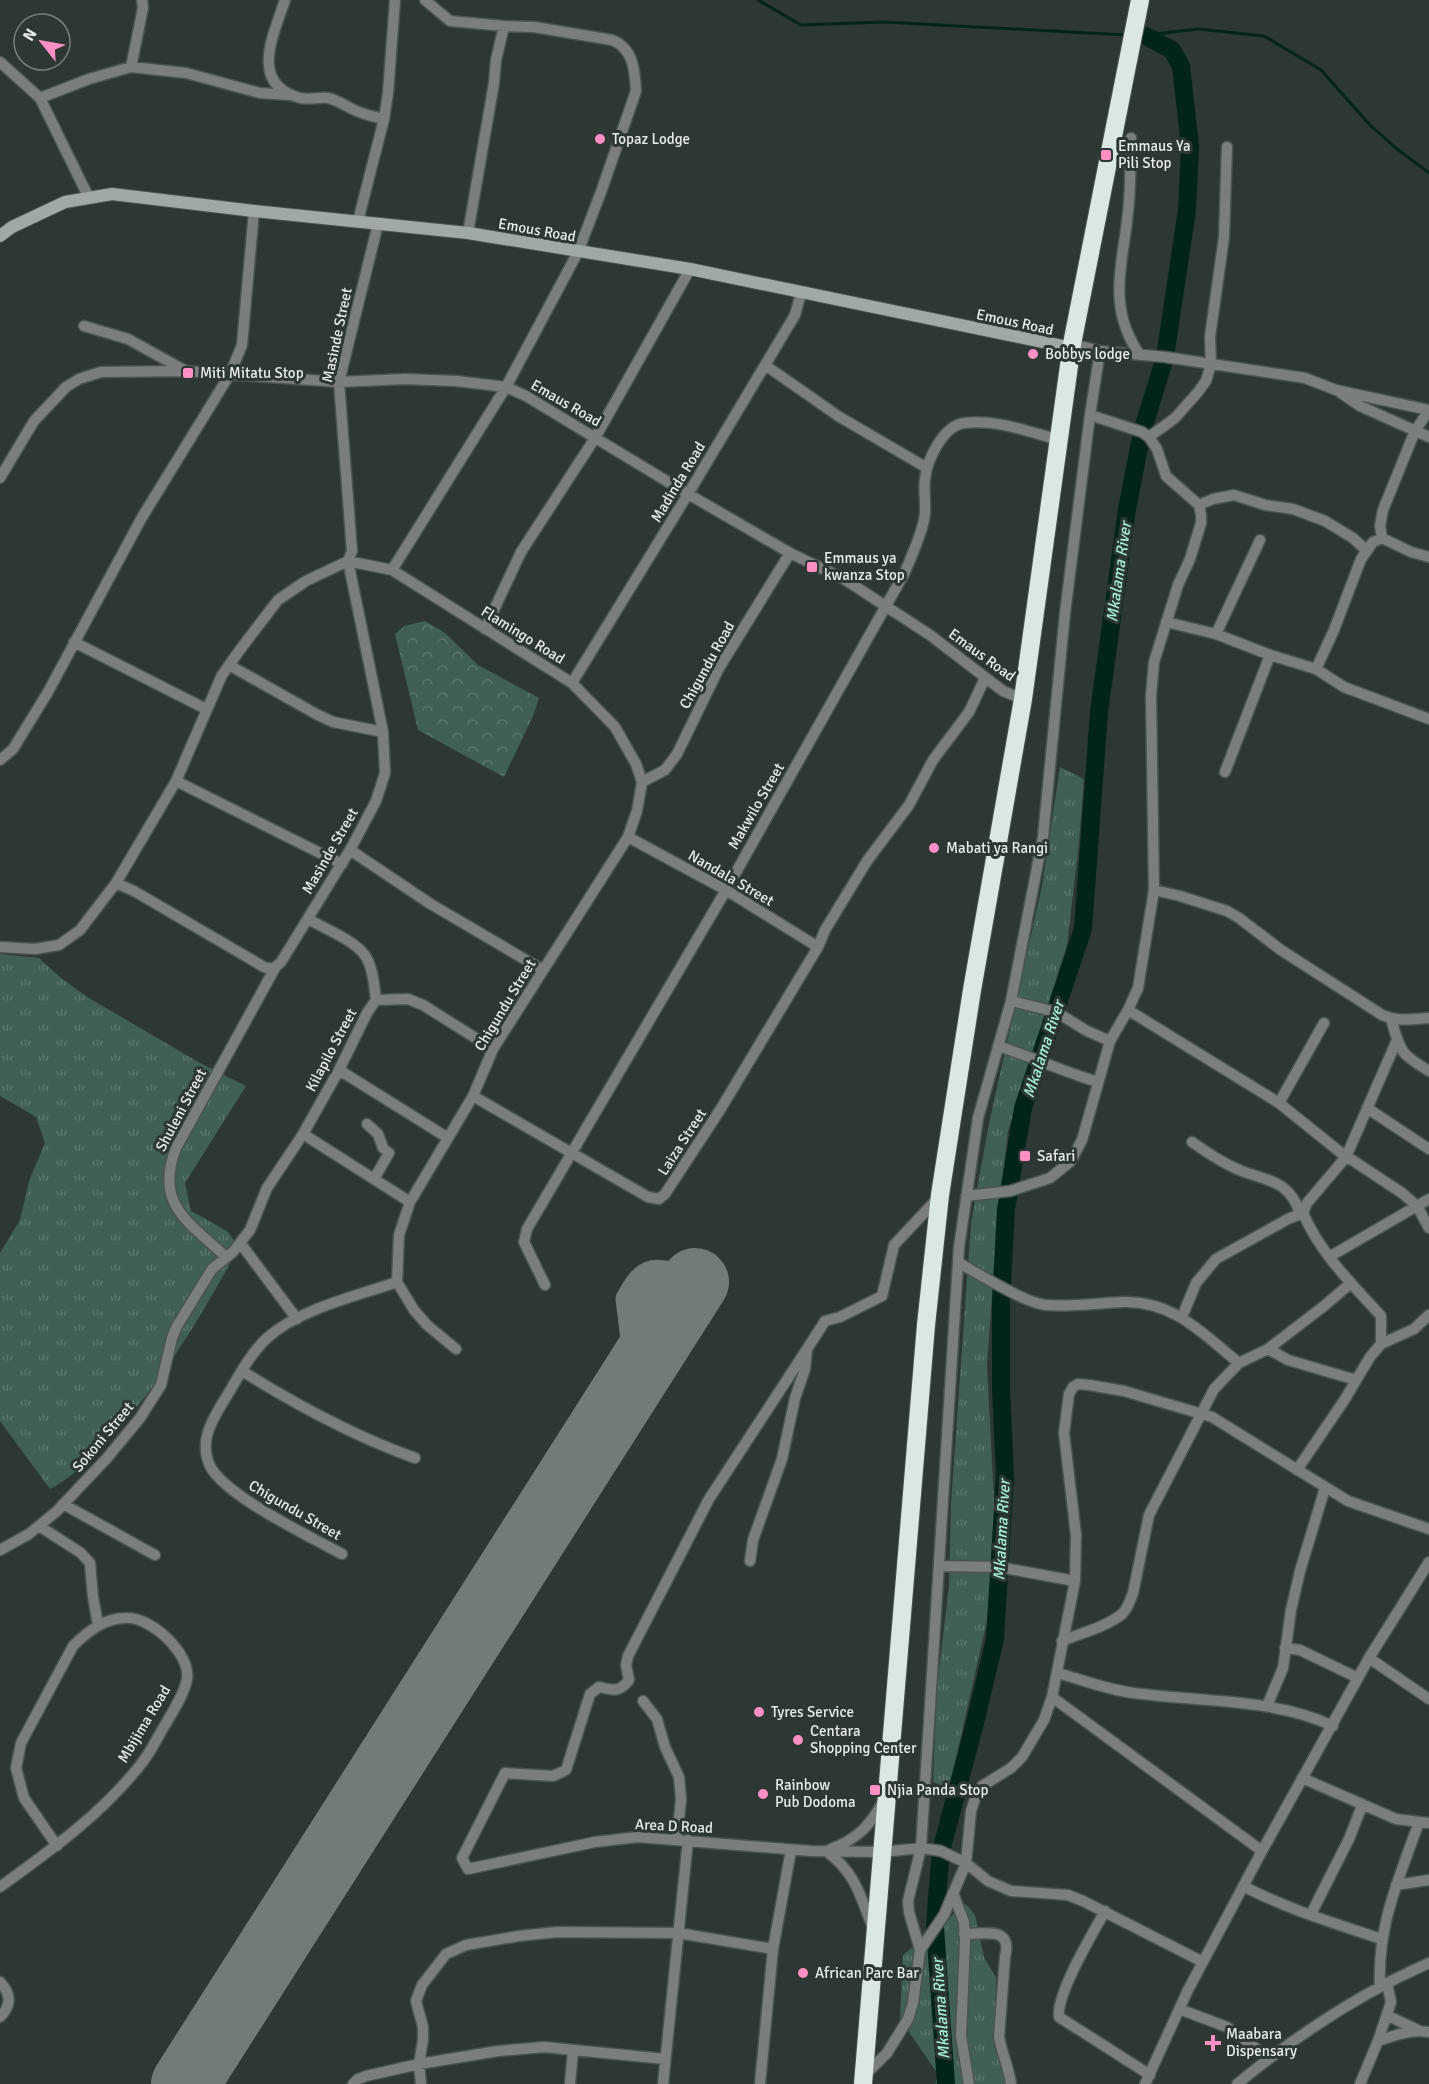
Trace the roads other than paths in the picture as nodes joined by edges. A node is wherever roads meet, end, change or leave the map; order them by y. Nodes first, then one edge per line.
1 (142, 0) edge
2 (285, 0) edge
3 (395, 0) edge
4 (425, 0) edge
5 (1140, 0) edge
6 (504, 26) junction
7 (0, 62) edge
8 (131, 67) junction
9 (293, 95) junction
10 (40, 98) junction
11 (384, 118) junction
12 (1131, 138) dead end
13 (1227, 147) dead end
14 (89, 198) junction
15 (254, 212) junction
16 (358, 220) junction
17 (378, 224) junction
18 (468, 233) junction
19 (0, 236) edge
20 (578, 252) junction
21 (690, 269) junction
22 (801, 293) junction
23 (84, 326) dead end
24 (1072, 346) junction
25 (1100, 351) junction
26 (1140, 355) junction
27 (1211, 364) junction
28 (765, 365) junction
29 (184, 370) junction
30 (230, 374) junction
31 (339, 382) junction
32 (506, 387) junction
33 (1336, 390) junction
34 (1429, 410) edge
35 (1090, 415) junction
36 (1415, 431) junction
37 (1149, 437) junction
38 (1429, 437) edge
39 (595, 438) junction
40 (1059, 440) junction
41 (927, 468) junction
42 (0, 478) edge
43 (688, 494) junction
44 (1199, 506) junction
45 (1382, 538) junction
46 (1260, 540) dead end
47 (1366, 550) junction
48 (790, 553) junction
49 (1429, 557) edge
50 (348, 561) junction
51 (392, 570) junction
52 (887, 607) junction
53 (1166, 622) junction
54 (485, 629) junction
55 (1216, 634) junction
56 (74, 642) junction
57 (1270, 655) junction
58 (229, 665) junction
59 (1316, 669) junction
60 (984, 678) junction
61 (573, 683) junction
62 (1023, 699) junction
63 (206, 709) junction
64 (1429, 719) edge
65 (383, 732) junction
66 (0, 760) edge
67 (1225, 772) dead end
68 (176, 781) junction
69 (642, 782) junction
70 (628, 837) junction
71 (350, 850) junction
72 (342, 864) junction
73 (116, 882) junction
74 (726, 890) junction
75 (1154, 890) junction
76 (308, 919) junction
77 (0, 947) edge
78 (818, 947) junction
79 (275, 968) junction
80 (543, 970) junction
81 (376, 1000) junction
82 (1011, 1001) junction
83 (1128, 1010) junction
84 (1429, 1018) edge
85 (1391, 1019) junction
86 (1324, 1023) dead end
87 (1397, 1040) junction
88 (1110, 1041) junction
89 (998, 1046) junction
90 (493, 1048) junction
91 (339, 1070) junction
92 (1429, 1071) edge
93 (1098, 1082) junction
94 (473, 1096) junction
95 (1279, 1103) junction
96 (1367, 1108) junction
97 (367, 1124) dead end
98 (303, 1134) junction
99 (448, 1138) junction
100 (1192, 1142) dead end
101 (1429, 1149) edge
102 (572, 1153) junction
103 (1346, 1156) junction
104 (374, 1179) junction
105 (940, 1195) junction
106 (966, 1196) junction
107 (1429, 1199) edge
108 (410, 1202) junction
109 (1418, 1206) junction
110 (1301, 1213) junction
111 (1429, 1227) edge
112 (241, 1244) junction
113 (226, 1257) junction
114 (1329, 1257) junction
115 (959, 1263) junction
116 (397, 1282) junction
117 (1351, 1283) junction
118 (545, 1285) dead end
119 (1429, 1315) edge
120 (1182, 1317) junction
121 (297, 1319) junction
122 (1381, 1344) junction
123 (456, 1349) dead end
124 (807, 1349) junction
125 (1268, 1349) junction
126 (1239, 1363) junction
127 (242, 1371) junction
128 (1356, 1380) junction
129 (1202, 1413) junction
130 (415, 1458) dead end
131 (1297, 1470) junction
132 (1325, 1488) junction
133 (63, 1504) junction
134 (39, 1526) junction
135 (1429, 1529) edge
136 (0, 1550) edge
137 (342, 1554) dead end
138 (154, 1555) dead end
139 (750, 1562) dead end
140 (1429, 1562) edge
141 (939, 1566) junction
142 (1075, 1581) junction
143 (98, 1625) junction
144 (1062, 1641) junction
145 (1285, 1648) junction
146 (1369, 1658) junction
147 (1058, 1673) junction
148 (1359, 1678) junction
149 (1052, 1696) junction
150 (1429, 1700) edge
151 (643, 1701) dead end
152 (1268, 1706) junction
153 (1333, 1726) junction
154 (1302, 1778) junction
155 (887, 1796) junction
156 (1362, 1806) junction
157 (1424, 1822) edge
158 (683, 1840) junction
159 (57, 1846) junction
160 (921, 1848) junction
161 (791, 1850) junction
162 (825, 1851) junction
163 (1262, 1851) junction
164 (882, 1852) junction
165 (966, 1863) junction
166 (1429, 1880) edge
167 (1396, 1885) junction
168 (1243, 1886) junction
169 (0, 1887) edge
170 (953, 1893) junction
171 (1105, 1911) junction
172 (1311, 1914) junction
173 (678, 1933) junction
174 (964, 1934) junction
175 (875, 1935) junction
176 (1381, 1939) junction
177 (773, 1949) junction
178 (920, 1950) junction
179 (1203, 1962) junction
180 (1429, 1963) edge
181 (0, 1982) edge
182 (1383, 1985) junction
183 (1179, 2008) junction
184 (1388, 2016) junction
185 (0, 2017) edge
186 (1423, 2031) edge
187 (1378, 2041) junction
188 (573, 2050) junction
189 (1269, 2058) junction
190 (665, 2059) junction
191 (419, 2064) junction
192 (1148, 2079) edge
193 (863, 2080) edge
194 (353, 2084) edge
195 (421, 2084) edge
196 (570, 2084) edge
197 (663, 2084) edge
198 (760, 2084) edge
199 (969, 2084) edge
200 (1011, 2084) edge
201 (1237, 2084) edge
202 (1360, 2084) edge

1 - 8 street
2 - 9 street
3 - 11 street
4 - 6 street
5 - 24 highway
6 - 18 street
6 - 20 street
7 - 10 street
8 - 9 street
8 - 10 street
9 - 11 street
10 - 14 street
11 - 16 street
12 - 26 street
13 - 27 street
14 - 15 street, Emous Road
14 - 19 street, Emous Road
15 - 16 street, Emous Road
15 - 30 street
16 - 17 street, Emous Road
17 - 18 street, Emous Road
17 - 31 street, Masinde Street
18 - 20 street, Emous Road
20 - 21 street, Emous Road
20 - 32 street
21 - 22 street, Emous Road
21 - 39 street
22 - 24 street, Emous Road
22 - 28 street, Madinda Road
23 - 29 street
24 - 25 street
24 - 40 highway
25 - 26 street
25 - 35 street
26 - 27 street
27 - 33 street
27 - 37 street
28 - 41 street
28 - 43 street, Madinda Road
29 - 30 street, Emaus Road
29 - 42 street, Emaus Road
30 - 31 street, Emaus Road
30 - 56 street
31 - 32 street, Emaus Road
31 - 50 street, Masinde Street
32 - 39 street, Emaus Road
32 - 51 street
33 - 34 street
33 - 36 street
34 - 36 street
35 - 37 street
35 - 82 street
36 - 38 street
36 - 45 street
37 - 44 street
39 - 43 street, Emaus Road
39 - 54 street
40 - 41 street, Makwilo Street
40 - 62 highway
41 - 52 street, Makwilo Street
43 - 48 street, Emaus Road
43 - 61 street, Madinda Road
44 - 47 street
44 - 53 street
45 - 47 street
45 - 49 street
46 - 55 street
47 - 59 street
48 - 52 street, Emaus Road
48 - 69 street, Chigundu Road
50 - 51 street, Flamingo Road
50 - 58 street
50 - 65 street, Masinde Street
51 - 54 street, Flamingo Road
52 - 60 street, Emaus Road
52 - 74 street, Makwilo Street
53 - 55 street
53 - 75 street
54 - 61 street, Flamingo Road
55 - 57 street
56 - 63 street
56 - 66 street
57 - 59 street
57 - 67 street
58 - 63 street
58 - 65 street
59 - 64 street
60 - 62 street, Emaus Road
60 - 78 street, Laiza Street
61 - 69 street, Flamingo Road
62 - 105 highway
63 - 68 street
65 - 71 street, Masinde Street
68 - 72 street
68 - 73 street
69 - 70 street, Chigundu Street
70 - 74 street, Nandala Street
70 - 80 street, Chigundu Street
71 - 72 street, Masinde Street
71 - 80 street
72 - 76 street, Masinde Street
73 - 77 street
73 - 79 street
74 - 78 street, Nandala Street
74 - 102 street, Makwilo Street
75 - 83 street
75 - 85 street
76 - 79 street, Masinde Street
76 - 81 street
78 - 102 street, Laiza Street
79 - 113 street, Shuleni Street
80 - 90 street, Chigundu Street
81 - 90 street, Kilapilo Street
81 - 91 street, Kilapilo Street
82 - 88 street
82 - 89 street
83 - 88 street
83 - 95 street
84 - 85 street
85 - 87 street
86 - 95 street
87 - 92 street
87 - 96 street
88 - 93 street
89 - 93 street
89 - 106 street
90 - 94 street, Chigundu Street
91 - 98 street, Kilapilo Street
91 - 99 street
93 - 106 street
94 - 99 street, Chigundu Street
94 - 102 street, Laiza Street
95 - 103 street
96 - 101 street
96 - 103 street
97 - 104 street
98 - 104 street
98 - 112 street, Sokoni Street
99 - 108 street, Chigundu Street
100 - 110 street
102 - 118 street, Makwilo Street
103 - 109 street
103 - 110 street
104 - 108 street
105 - 124 street
105 - 155 highway
106 - 115 street
107 - 109 street
108 - 116 street, Chigundu Street
109 - 111 street
109 - 114 street
110 - 114 street
110 - 120 street
112 - 113 street, Sokoni Street
112 - 121 street
113 - 133 street, Sokoni Street
114 - 117 street
115 - 120 street
115 - 141 street
116 - 121 street, Chigundu Street
116 - 123 street
117 - 122 street
117 - 125 street
119 - 122 street
120 - 126 street
121 - 127 street, Chigundu Street
122 - 128 street
124 - 139 street
124 - 158 street, Area D Road
125 - 126 street
125 - 128 street
126 - 129 street
127 - 130 street
127 - 137 street, Chigundu Street
128 - 131 street
129 - 131 street
129 - 142 street
129 - 144 street
131 - 132 street
132 - 135 street
132 - 145 street
133 - 134 street, Sokoni Street
133 - 138 street
134 - 136 street, Sokoni Street
134 - 143 street
140 - 146 street
141 - 142 street
141 - 160 street
142 - 144 street
143 - 159 street, Mbijima Road
143 - 159 street, Mbijima Road
144 - 147 street
145 - 148 street
145 - 152 street
146 - 148 street
146 - 150 street
147 - 149 street
147 - 152 street
148 - 153 street
149 - 163 street
149 - 165 street
151 - 158 street
152 - 153 street
153 - 154 street
154 - 156 street
154 - 163 street
155 - 162 street
155 - 164 highway
156 - 157 street
156 - 172 street
157 - 167 street
158 - 161 street, Area D Road
158 - 173 street
159 - 169 street, Mbijima Road
160 - 164 street, Area D Road
160 - 165 street, Area D Road
160 - 178 street
161 - 162 street, Area D Road
161 - 177 street
162 - 164 street, Area D Road
162 - 175 street
163 - 168 street
164 - 175 highway
165 - 170 street
165 - 171 street, Area D Road
166 - 167 street
167 - 176 street
168 - 172 street
168 - 179 street
170 - 174 street
170 - 178 street
171 - 179 street, Area D Road
171 - 192 street
172 - 176 street
173 - 177 street
173 - 190 street
173 - 191 street
174 - 199 street
174 - 200 street
175 - 193 highway
176 - 182 street
177 - 198 street
178 - 193 street
179 - 183 street
180 - 182 street
181 - 185 street
182 - 184 street
182 - 189 street
183 - 189 street
183 - 192 street
184 - 186 street
184 - 187 street
186 - 187 street
187 - 202 street
188 - 190 street
188 - 191 street
188 - 196 street
189 - 201 street
190 - 197 street
191 - 194 street
191 - 195 street

